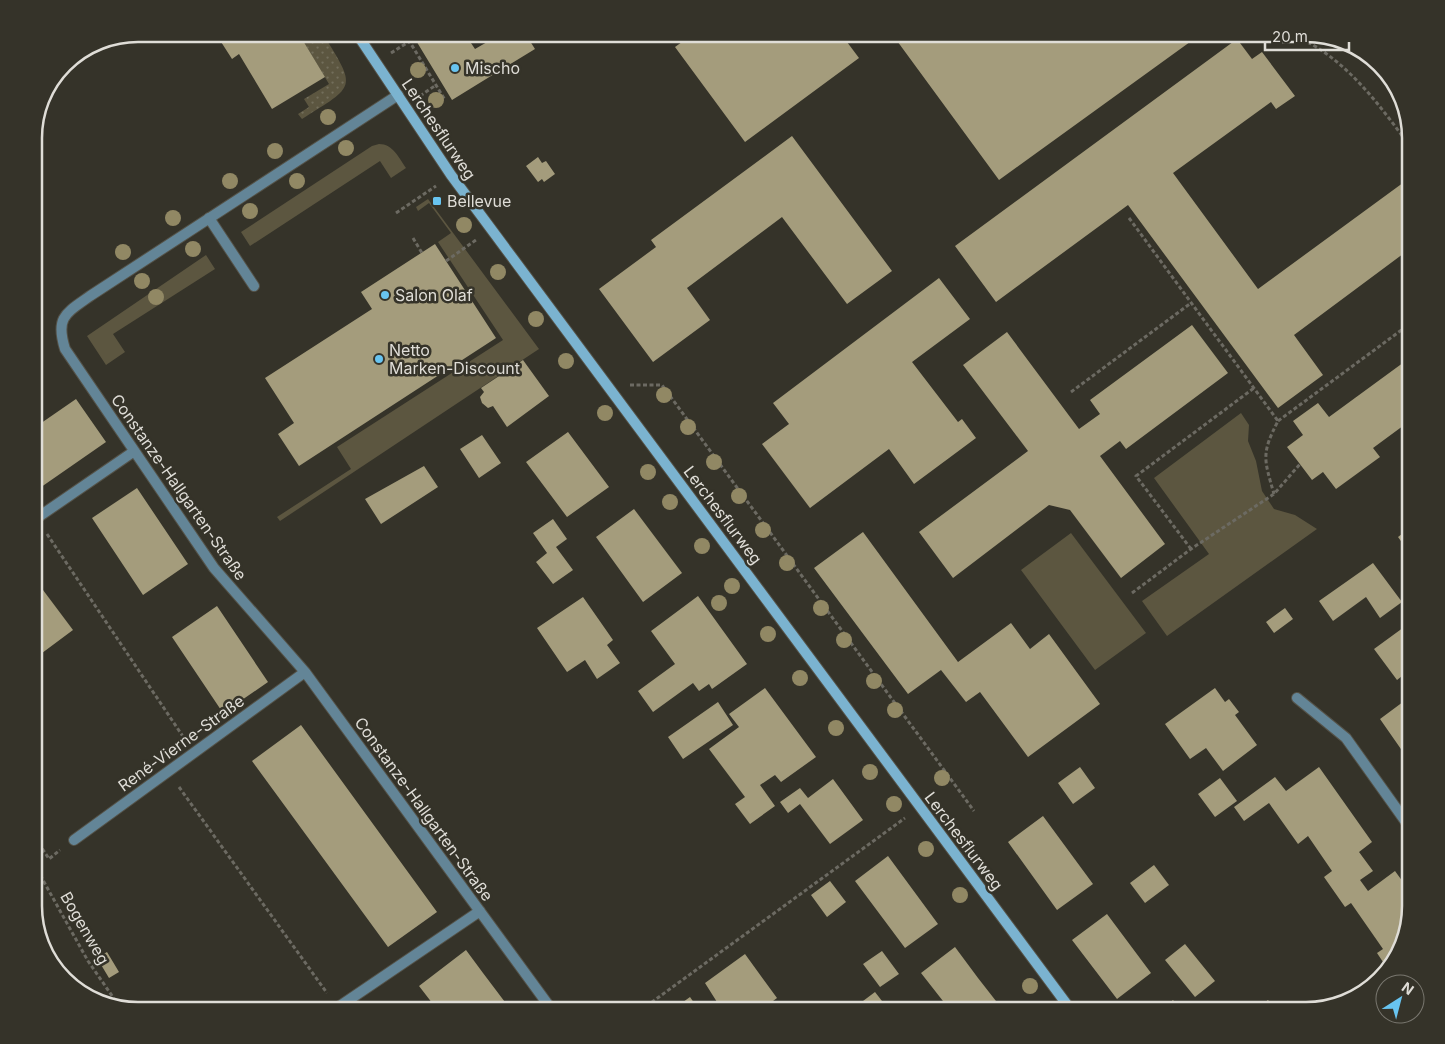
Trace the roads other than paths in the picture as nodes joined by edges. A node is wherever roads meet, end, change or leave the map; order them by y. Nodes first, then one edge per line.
1 (363, 43) edge
2 (398, 95) junction
3 (209, 218) junction
4 (254, 286) dead end
5 (133, 452) junction
6 (43, 514) edge
7 (305, 672) junction
8 (1297, 698) dead end
9 (1402, 817) edge
10 (74, 840) road end
11 (480, 911) junction
12 (346, 1002) edge
13 (546, 1002) edge
14 (1065, 1002) edge

1 - 2 street, Lerchesflurweg
2 - 3 street, Constanze-Hallgarten-Straße
2 - 14 street, Lerchesflurweg
3 - 4 street
3 - 5 street, Constanze-Hallgarten-Straße
5 - 6 street
5 - 7 street, Constanze-Hallgarten-Straße
7 - 10 street, René-Vierne-Straße
7 - 11 street, Constanze-Hallgarten-Straße
8 - 9 street
11 - 12 street
11 - 13 street, Constanze-Hallgarten-Straße

